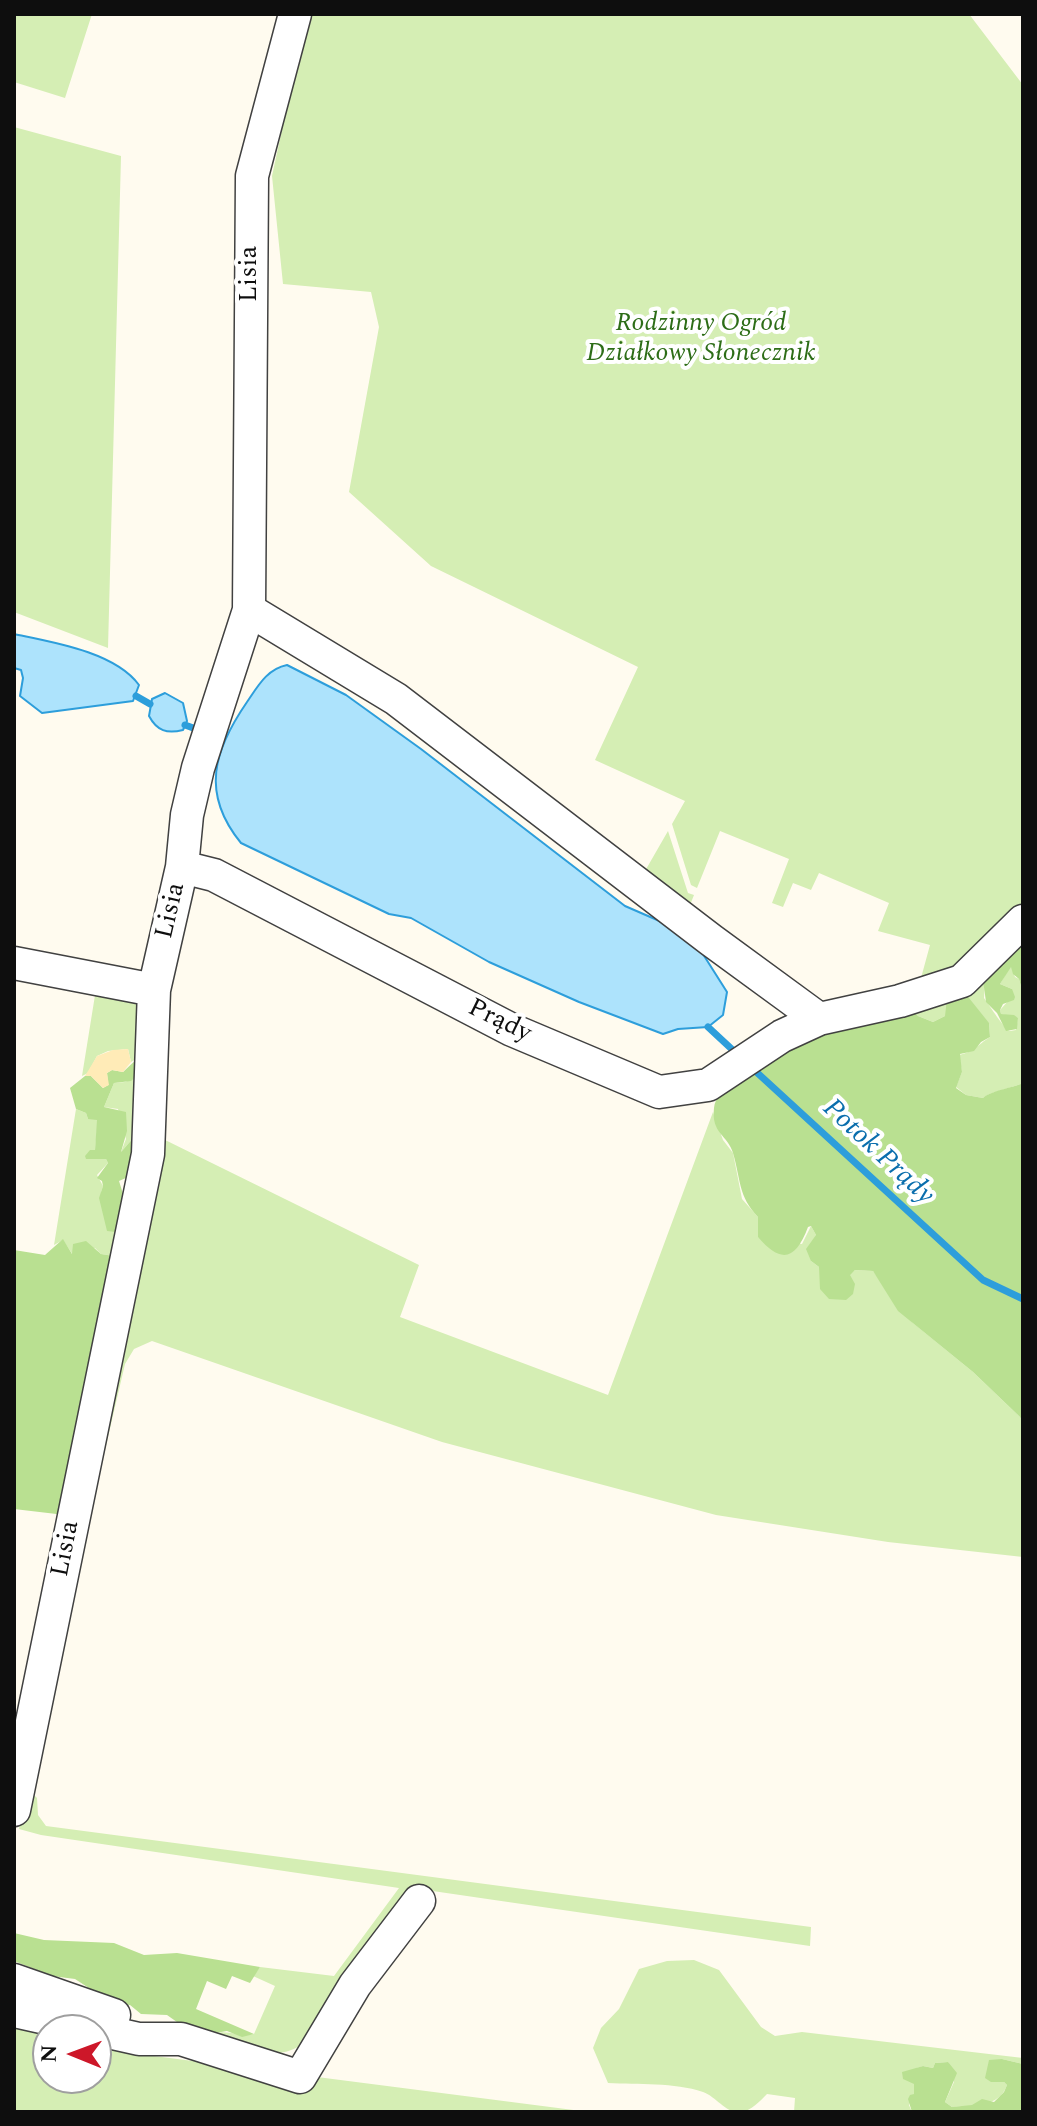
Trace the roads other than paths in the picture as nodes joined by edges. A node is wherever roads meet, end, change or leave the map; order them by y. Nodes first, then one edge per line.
1 (295, 14) edge
2 (249, 610) junction
3 (182, 867) junction
4 (1023, 921) edge
5 (14, 963) edge
6 (154, 990) junction
7 (819, 1019) junction
8 (14, 1810) edge
9 (419, 1901) dead end
10 (14, 1980) edge
11 (14, 2011) edge
12 (181, 2039) junction

1 - 2 street, Lisia
2 - 3 street, Lisia
2 - 7 street
3 - 6 street, Lisia
3 - 7 street, Prądy
4 - 7 street, Prądy
5 - 6 street
6 - 8 street, Lisia
9 - 12 street
10 - 12 street
11 - 12 street

